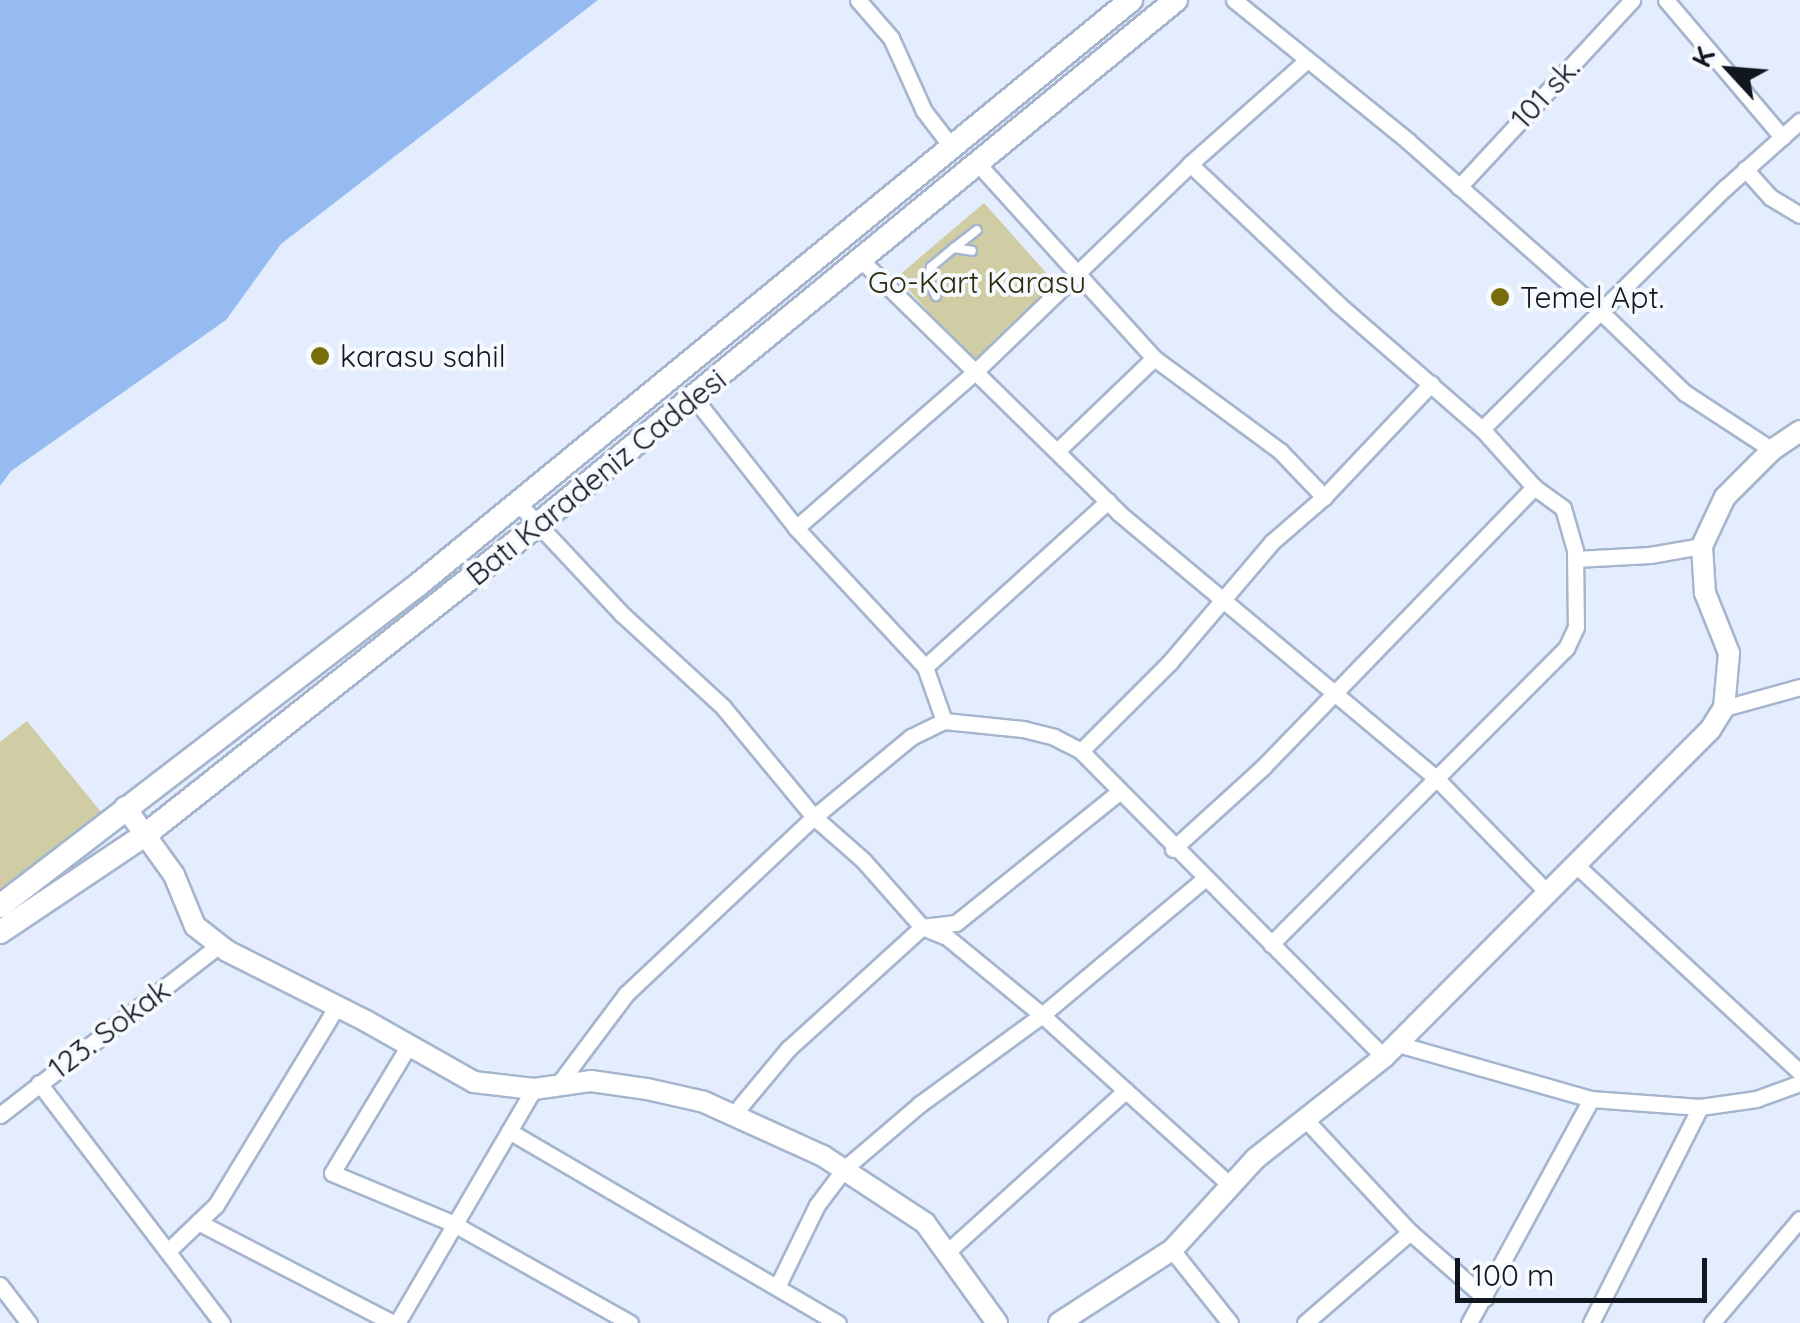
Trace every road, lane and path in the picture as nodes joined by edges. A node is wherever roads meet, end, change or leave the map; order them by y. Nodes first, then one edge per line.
1 (858, 0) edge
2 (1131, 0) edge
3 (1176, 0) edge
4 (1234, 0) edge
5 (1632, 0) edge
6 (1666, 0) edge
7 (1305, 62) junction
8 (1800, 121) edge
9 (1782, 136) junction
10 (951, 146) junction
11 (1190, 164) junction
12 (979, 165) junction
13 (1746, 169) junction
14 (1459, 187) junction
15 (1800, 215) edge
16 (976, 230) dead end
17 (954, 248) junction
18 (972, 251) dead end
19 (862, 261) junction
20 (1078, 273) junction
21 (936, 296) dead end
22 (1599, 310) junction
23 (1154, 358) junction
24 (976, 371) junction
25 (1431, 384) junction
26 (695, 399) junction
27 (1482, 429) junction
28 (1800, 431) edge
29 (1058, 450) junction
30 (1772, 450) junction
31 (1534, 487) junction
32 (1324, 498) junction
33 (1108, 501) junction
34 (518, 503) junction
35 (537, 525) junction
36 (796, 528) junction
37 (1702, 546) junction
38 (1575, 559) junction
39 (1222, 602) junction
40 (925, 668) junction
41 (1800, 686) edge
42 (1336, 691) junction
43 (1724, 708) junction
44 (944, 721) junction
45 (1081, 752) junction
46 (1436, 778) junction
47 (1119, 792) junction
48 (125, 807) junction
49 (814, 817) junction
50 (145, 835) junction
51 (1173, 849) junction
52 (1575, 864) junction
53 (1204, 879) junction
54 (1547, 892) junction
55 (0, 906) edge
56 (922, 926) junction
57 (0, 932) edge
58 (1271, 944) junction
59 (219, 945) junction
60 (336, 1006) junction
61 (1042, 1016) junction
62 (409, 1046) junction
63 (1391, 1051) junction
64 (1800, 1072) edge
65 (39, 1083) junction
66 (1800, 1083) edge
67 (557, 1086) junction
68 (534, 1089) junction
69 (1126, 1090) junction
70 (1592, 1099) junction
71 (1700, 1107) junction
72 (0, 1115) edge
73 (733, 1115) junction
74 (1304, 1119) junction
75 (508, 1131) junction
76 (845, 1168) junction
77 (1229, 1184) junction
78 (1800, 1219) edge
79 (198, 1222) junction
80 (452, 1223) junction
81 (1410, 1232) junction
82 (169, 1250) junction
83 (1172, 1250) junction
84 (947, 1252) junction
85 (0, 1285) edge
86 (777, 1286) junction
87 (1485, 1298) junction
88 (219, 1322) edge
89 (29, 1323) edge
90 (395, 1323) edge
91 (630, 1323) edge
92 (838, 1323) edge
93 (997, 1323) edge
94 (1060, 1323) edge
95 (1230, 1323) edge
96 (1306, 1323) edge
97 (1469, 1323) edge
98 (1591, 1323) edge
99 (1712, 1323) edge

1 - 10 street
2 - 10 main road, Batı Karadeniz Caddesi
3 - 12 main road, Batı Karadeniz Caddesi
4 - 7 street
5 - 14 street, 101 sk.
6 - 9 street
7 - 11 street
7 - 14 street
8 - 9 street
9 - 13 street
10 - 34 main road, Batı Karadeniz Caddesi
11 - 20 street
11 - 25 street
12 - 19 main road, Batı Karadeniz Caddesi
12 - 20 street
13 - 15 street
13 - 22 street
14 - 22 street
16 - 17 lane
17 - 18 lane
17 - 21 lane
19 - 24 street
19 - 26 main road, Batı Karadeniz Caddesi
20 - 23 street
20 - 24 street
22 - 27 street
22 - 30 street
23 - 29 street
23 - 32 street
24 - 29 street
24 - 36 street
25 - 27 street
25 - 32 street
26 - 35 main road, Batı Karadeniz Caddesi
26 - 36 street
27 - 31 street
28 - 30 street
29 - 33 street
30 - 37 street
31 - 38 street
31 - 42 street
32 - 39 street
33 - 39 street
33 - 40 street
34 - 35 street
34 - 48 main road, Batı Karadeniz Caddesi
35 - 49 street
35 - 50 main road, Batı Karadeniz Caddesi
36 - 40 street
37 - 38 street
37 - 43 street
38 - 46 street
39 - 42 street
39 - 45 street
40 - 44 street
41 - 43 street
42 - 46 street
42 - 51 street
43 - 52 street
44 - 45 street
44 - 49 street
45 - 47 street
46 - 54 street
46 - 58 street
47 - 51 street
47 - 56 street
48 - 50 street
48 - 55 main road, Batı Karadeniz Caddesi
49 - 56 street
49 - 67 street
50 - 57 main road, Batı Karadeniz Caddesi
50 - 59 street
51 - 53 street
52 - 54 street
52 - 64 street
53 - 58 street
53 - 61 street
54 - 63 street
56 - 61 street
56 - 73 street
58 - 63 street
59 - 60 street
59 - 65 street, 123. Sokak
60 - 62 street
60 - 79 street
61 - 69 street
61 - 76 street
62 - 68 street
62 - 80 street
63 - 70 street
63 - 74 street
65 - 72 street, 123. Sokak
65 - 82 street
66 - 71 street
67 - 68 street
67 - 73 street
68 - 75 street
69 - 77 street
69 - 84 street
70 - 71 street
70 - 87 street
71 - 98 street
73 - 76 street
74 - 77 street
74 - 81 street
75 - 80 street
75 - 86 street
76 - 84 street
76 - 86 street
77 - 83 street
78 - 99 street
79 - 82 street
79 - 90 street
80 - 90 street
80 - 91 street
81 - 87 street
81 - 96 street
82 - 88 street
83 - 94 street
83 - 95 street
84 - 93 street
85 - 89 street
86 - 92 street
87 - 97 street

